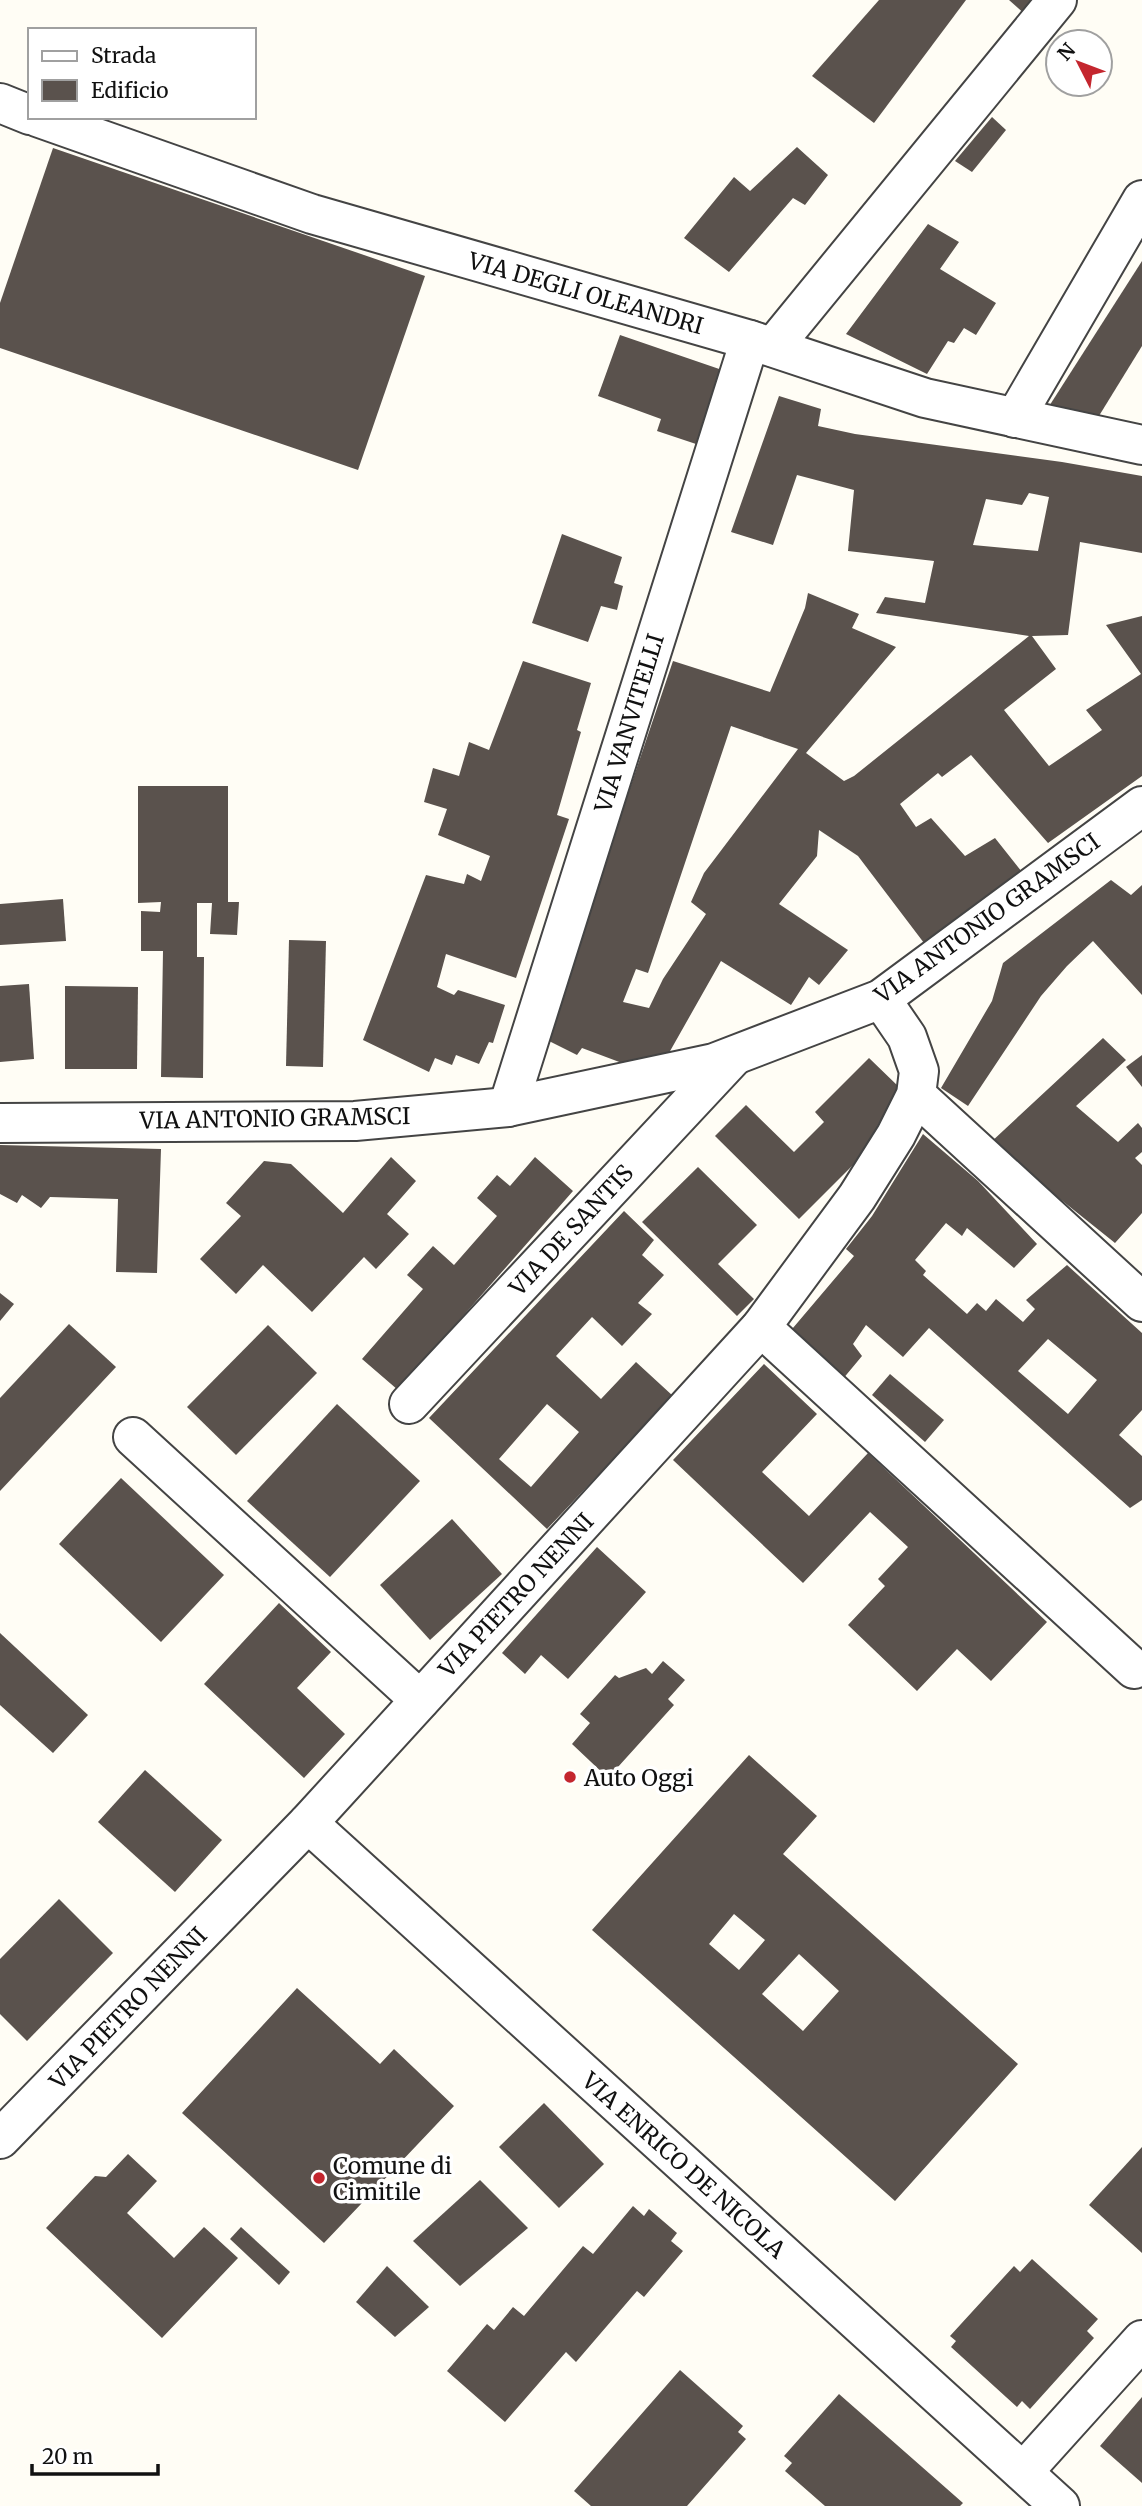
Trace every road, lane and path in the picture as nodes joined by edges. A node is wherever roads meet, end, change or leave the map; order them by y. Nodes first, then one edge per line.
1 (1057, 0) edge
2 (0, 103) edge
3 (28, 114) edge
4 (43, 119) edge
5 (1142, 200) edge
6 (761, 344) junction
7 (1015, 418) junction
8 (1142, 445) edge
9 (1142, 806) edge
10 (881, 999) junction
11 (734, 1056) junction
12 (916, 1095) junction
13 (508, 1107) junction
14 (0, 1123) edge
15 (1142, 1302) edge
16 (761, 1327) junction
17 (409, 1404) dead end
18 (133, 1437) dead end
19 (1134, 1669) dead end
20 (419, 1700) junction
21 (308, 1823) junction
22 (0, 2139) edge
23 (1142, 2340) edge
24 (1023, 2472) junction
25 (1060, 2506) edge

1 - 6 street
2 - 3 street
4 - 6 street, VIA DEGLI OLEANDRI
5 - 7 street
6 - 7 street, VIA DEGLI OLEANDRI
6 - 13 street, VIA VANVITELLI
7 - 8 street, VIA DEGLI OLEANDRI
9 - 10 street, VIA ANTONIO GRAMSCI
10 - 11 street, VIA ANTONIO GRAMSCI
10 - 12 street, VIA PIETRO NENNI
11 - 13 street, VIA ANTONIO GRAMSCI
11 - 17 street, VIA DE SANTIS
12 - 15 street
12 - 16 street, VIA PIETRO NENNI
13 - 14 street, VIA ANTONIO GRAMSCI
16 - 19 street
16 - 20 street, VIA PIETRO NENNI
18 - 20 street
20 - 21 street, VIA PIETRO NENNI
21 - 22 street, VIA PIETRO NENNI
21 - 24 street, VIA ENRICO DE NICOLA
23 - 24 street
24 - 25 street, VIA ENRICO DE NICOLA

